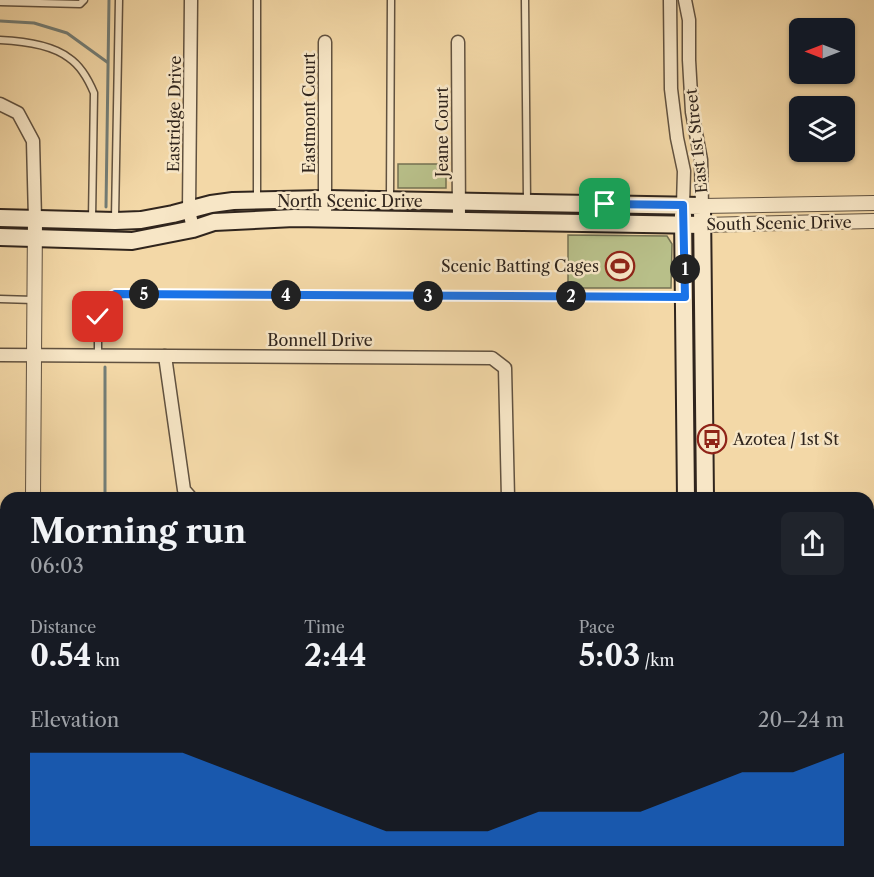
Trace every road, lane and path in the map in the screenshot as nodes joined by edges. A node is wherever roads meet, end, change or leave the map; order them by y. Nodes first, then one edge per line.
1 (84, 0) edge
2 (118, 0) edge
3 (191, 0) edge
4 (257, 0) edge
5 (391, 0) edge
6 (525, 0) edge
7 (670, 0) edge
8 (686, 0) edge
9 (0, 2) edge
10 (0, 40) edge
11 (325, 42) dead end
12 (458, 42) dead end
13 (0, 104) edge
14 (326, 200) junction
15 (257, 201) junction
16 (390, 201) junction
17 (459, 202) junction
18 (526, 203) junction
19 (874, 203) edge
20 (683, 205) junction
21 (702, 206) junction
22 (189, 210) junction
23 (0, 218) edge
24 (35, 219) junction
25 (325, 219) junction
26 (92, 221) junction
27 (116, 221) junction
28 (459, 221) junction
29 (874, 221) edge
30 (683, 224) junction
31 (703, 225) junction
32 (193, 229) junction
33 (0, 237) edge
34 (35, 238) junction
35 (685, 297) junction
36 (0, 299) edge
37 (35, 300) junction
38 (0, 355) edge
39 (34, 355) junction
40 (98, 355) junction
41 (165, 356) junction
42 (33, 492) edge
43 (186, 492) edge
44 (508, 492) edge
45 (686, 492) edge
46 (705, 492) edge

1 - 9 lane
2 - 27 lane
3 - 22 street, Eastridge Drive
4 - 15 lane
5 - 16 lane
6 - 18 lane
7 - 20 street, East 1st Street
8 - 21 street, East 1st Street
10 - 26 lane
11 - 14 street, Eastmont Court
12 - 17 street, Jeane Court
13 - 24 street
14 - 15 main road, North Scenic Drive
14 - 16 main road, North Scenic Drive
14 - 25 street, Eastmont Court
15 - 22 main road, North Scenic Drive
16 - 17 main road, North Scenic Drive
17 - 18 main road, North Scenic Drive
17 - 28 street, Jeane Court
18 - 20 main road, North Scenic Drive
19 - 21 street, South Scenic Drive
20 - 21 main road, North Scenic Drive
20 - 30 main road, East 1st Street
21 - 31 main road, East 1st Street
22 - 27 main road, North Scenic Drive
22 - 32 street, Eastridge Drive
23 - 24 main road, North Scenic Drive
24 - 26 main road, North Scenic Drive
24 - 34 street
25 - 28 main road, North Scenic Drive
25 - 32 main road, North Scenic Drive
26 - 27 main road, North Scenic Drive
28 - 30 main road, North Scenic Drive
29 - 31 street, South Scenic Drive
30 - 31 main road, South Scenic Drive
30 - 35 main road, East 1st Street
31 - 46 main road, East 1st Street
32 - 34 main road, North Scenic Drive
33 - 34 main road, North Scenic Drive
34 - 37 street
35 - 40 lane
35 - 45 main road, East 1st Street
36 - 37 lane
37 - 39 street
38 - 39 street, Bonnell Drive
39 - 40 street, Bonnell Drive
39 - 42 street
40 - 41 street, Bonnell Drive
41 - 43 street
41 - 44 street, Bonnell Drive

